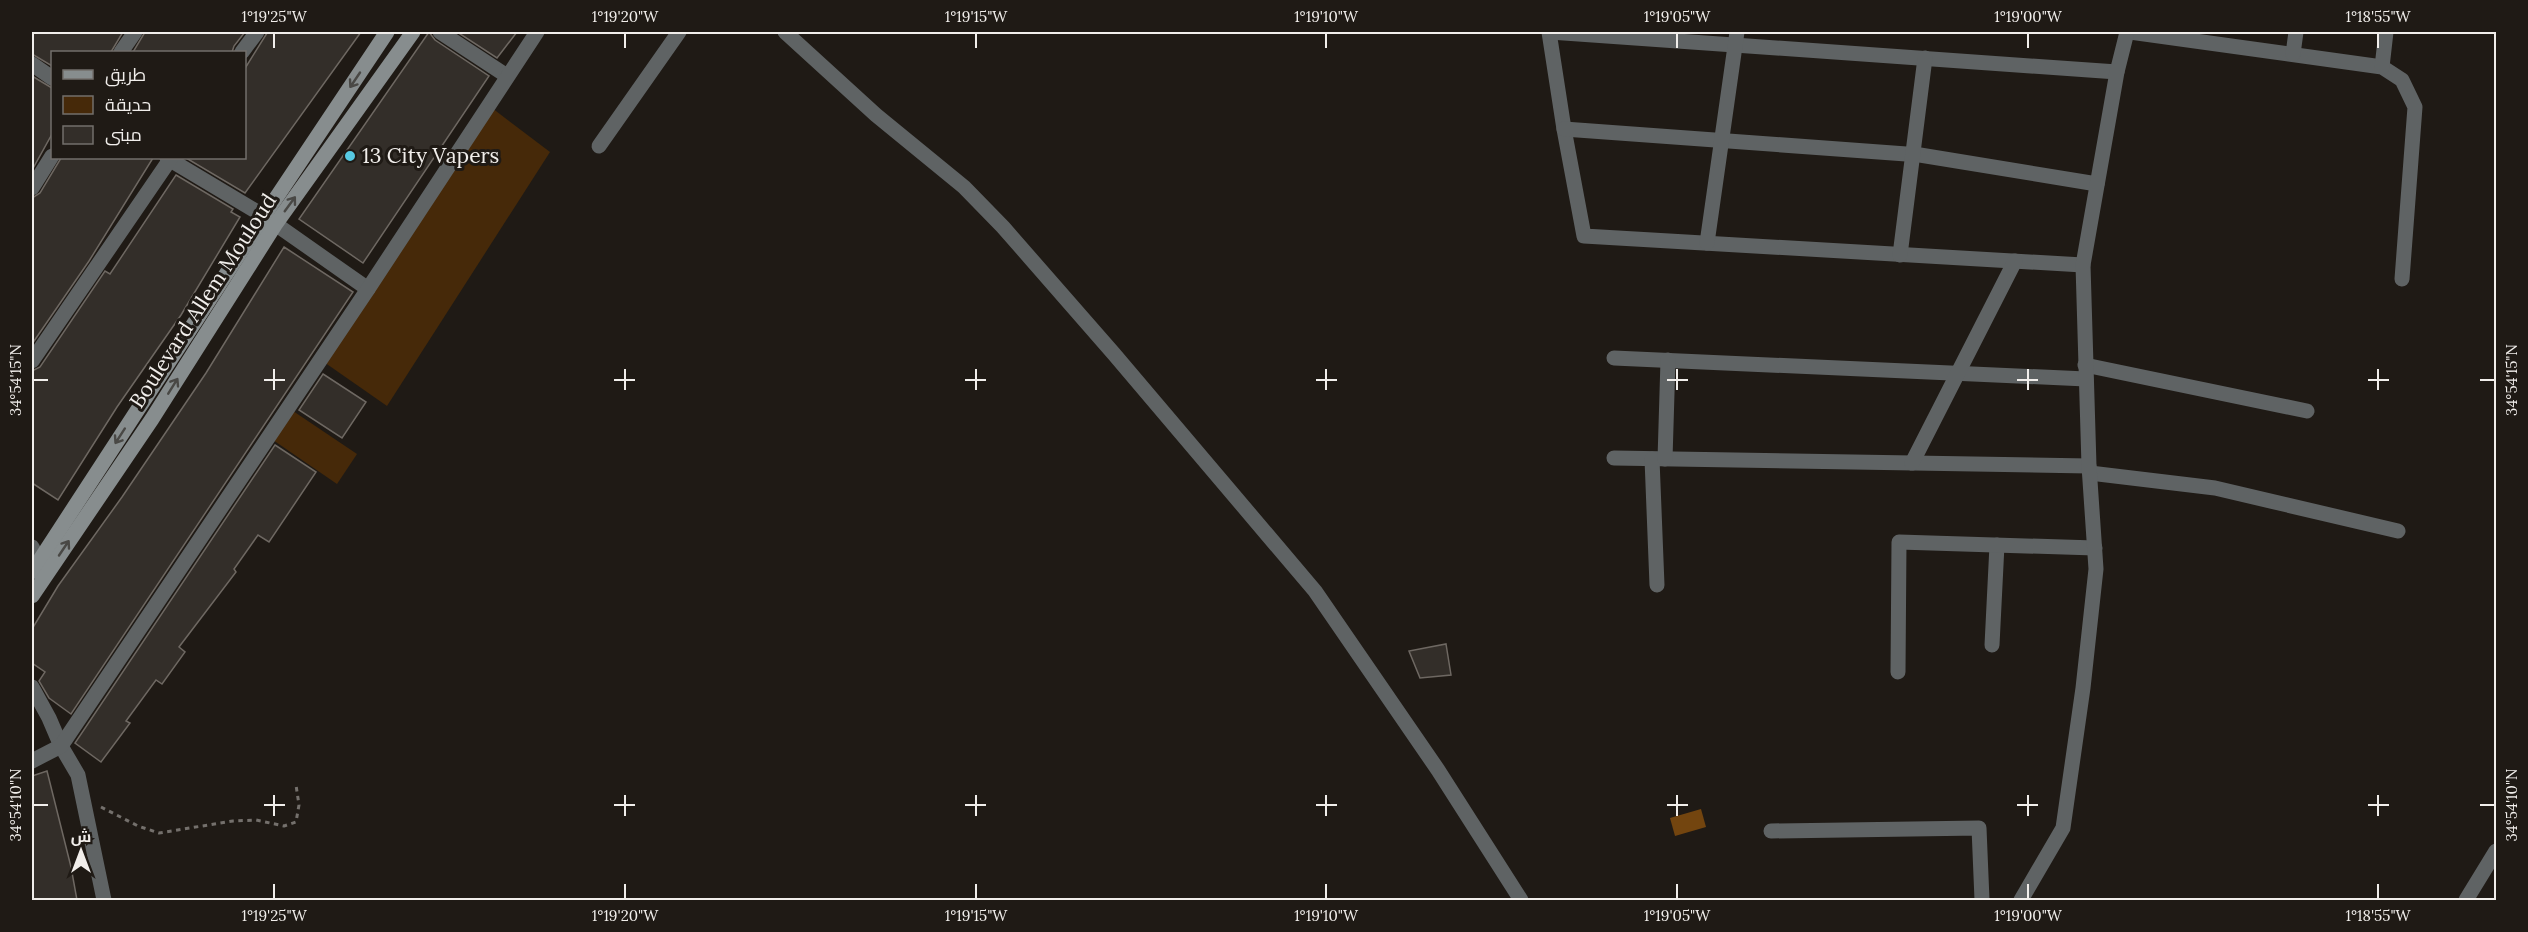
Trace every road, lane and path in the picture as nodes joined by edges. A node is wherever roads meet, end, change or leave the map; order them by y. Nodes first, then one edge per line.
1 (135, 32) edge
2 (256, 32) edge
3 (387, 32) edge
4 (413, 32) edge
5 (440, 32) edge
6 (537, 32) edge
7 (679, 32) edge
8 (785, 32) edge
9 (1550, 32) edge
10 (2129, 32) edge
11 (2296, 32) edge
12 (2386, 32) edge
13 (1736, 38) edge
14 (2224, 38) edge
15 (122, 51) edge
16 (243, 51) edge
17 (2293, 54) junction
18 (1925, 58) junction
19 (32, 64) edge
20 (2382, 67) junction
21 (2117, 72) junction
22 (507, 76) junction
23 (51, 77) edge
24 (1563, 129) junction
25 (1722, 140) junction
26 (599, 146) dead end
27 (1913, 154) junction
28 (51, 158) edge
29 (169, 159) edge
30 (172, 159) edge
31 (2097, 184) junction
32 (32, 188) edge
33 (270, 220) junction
34 (1707, 243) junction
35 (1900, 255) junction
36 (2015, 261) junction
37 (2084, 265) junction
38 (2402, 279) dead end
39 (368, 289) junction
40 (1614, 358) dead end
41 (1668, 360) junction
42 (32, 361) edge
43 (2085, 372) junction
44 (1959, 373) junction
45 (2307, 411) dead end
46 (1614, 458) dead end
47 (1658, 459) junction
48 (1912, 463) junction
49 (2089, 470) junction
50 (2398, 531) dead end
51 (1997, 545) junction
52 (2095, 548) junction
53 (33, 563) edge
54 (1657, 585) dead end
55 (32, 596) edge
56 (1992, 645) dead end
57 (1898, 672) dead end
58 (32, 687) edge
59 (61, 746) junction
60 (32, 761) edge
61 (296, 786) dead end
62 (83, 798) junction
63 (1771, 831) dead end
64 (2496, 851) edge
65 (104, 900) edge
66 (1521, 900) edge
67 (1982, 900) edge
68 (2020, 900) edge
69 (2466, 900) edge

1 - 15 street
2 - 16 street
3 -> 33 main road, Boulevard Allem Mouloud
33 -> 4 main road, Boulevard Allem Mouloud
5 - 22 street
6 - 22 street
7 - 26 street
8 - 66 street
9 - 13 street
9 - 24 street
10 - 14 street
10 - 21 street
11 - 17 street
12 - 20 street
13 - 18 street
13 - 25 street
14 - 17 street
17 - 20 street
18 - 21 street
18 - 27 street
19 - 23 street
20 - 38 street
21 - 31 street
22 - 39 street
24 - 25 street
24 - 34 street
25 - 27 street
25 - 34 street
27 - 31 street
27 - 35 street
28 - 32 street
29 - 42 street
30 - 33 street
31 - 37 street
33 - 39 street
33 -> 53 main road, Boulevard Allem Mouloud
55 -> 33 main road, Boulevard Allem Mouloud
34 - 35 street
35 - 36 street
36 - 37 street
36 - 44 street
37 - 43 street
39 - 59 street
40 - 41 street
41 - 44 street
41 - 47 street
43 - 44 street
43 - 45 street
43 - 49 street
44 - 48 street
46 - 47 street
47 - 48 street
47 - 54 street
48 - 49 street
49 - 50 street
49 - 52 street
51 - 52 street
51 - 56 street
51 - 57 street
52 - 68 street
58 - 59 street
59 - 60 street
59 - 62 street
61 - 62 path
62 - 65 street
63 - 67 street
64 - 69 street

